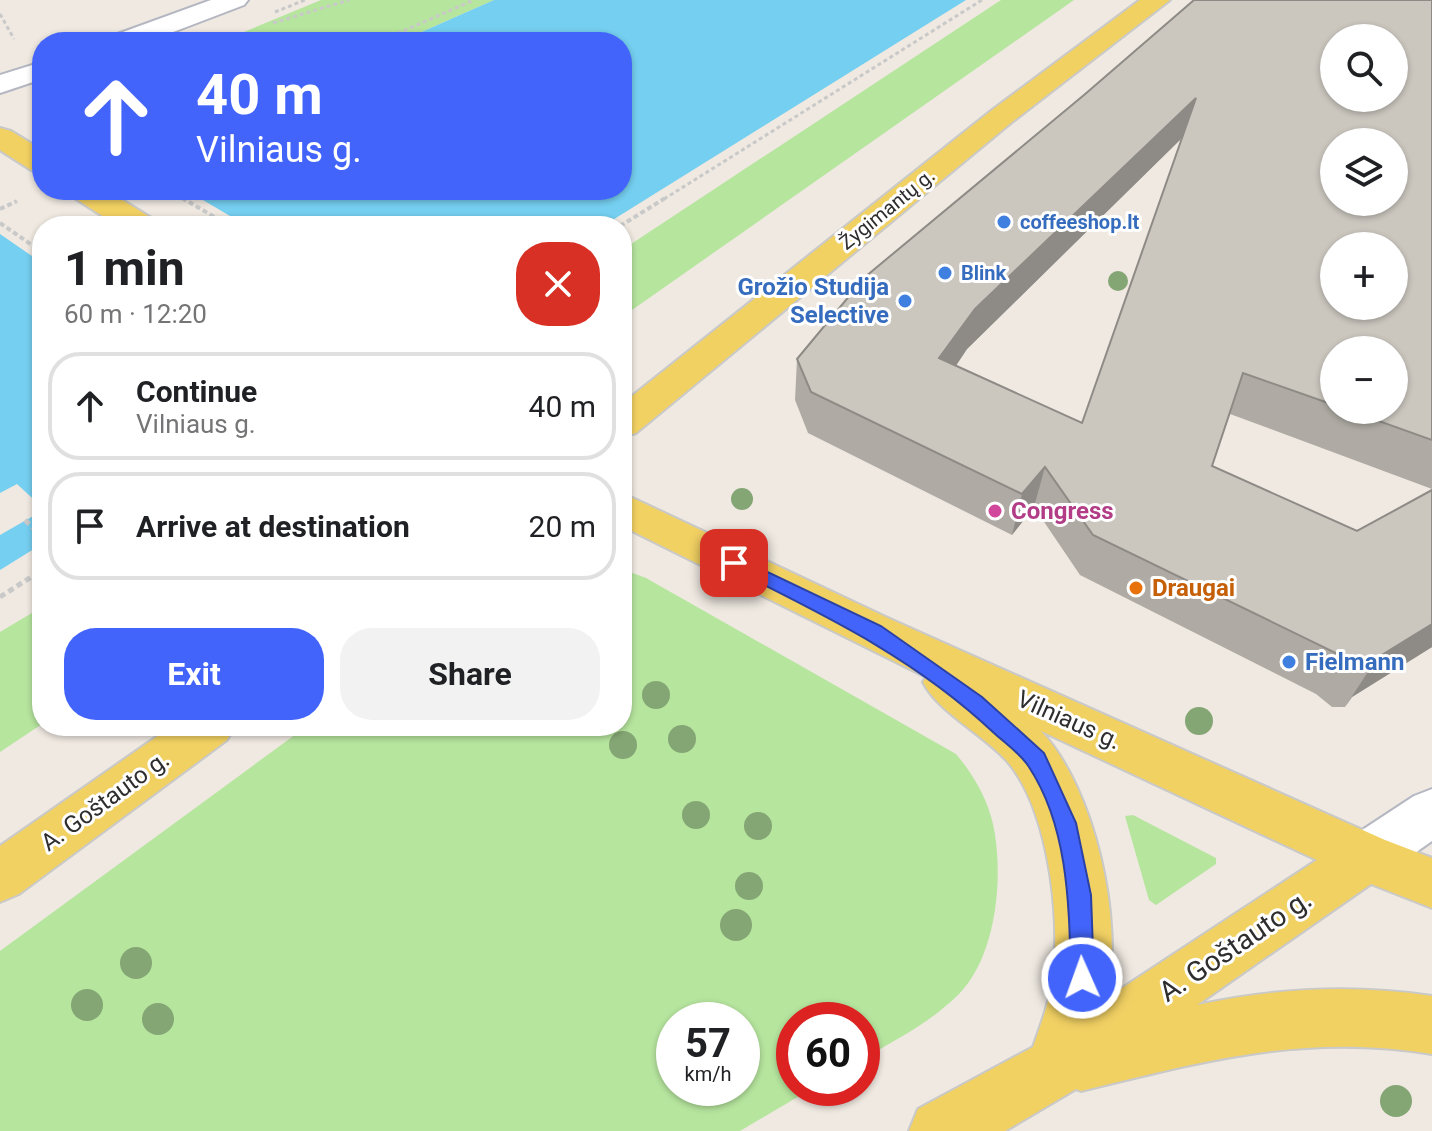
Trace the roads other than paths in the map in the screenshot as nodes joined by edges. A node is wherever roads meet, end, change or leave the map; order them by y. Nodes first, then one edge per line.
1 (235, 0) edge
2 (1157, 0) edge
3 (149, 32) edge
4 (32, 73) edge
5 (0, 84) edge
6 (0, 137) edge
7 (32, 157) edge
8 (100, 200) edge
9 (125, 216) edge
10 (632, 416) edge
11 (632, 513) edge
12 (874, 632) junction
13 (196, 736) edge
14 (1432, 812) edge
15 (1366, 857) junction
16 (0, 877) edge
17 (1432, 883) edge
18 (1432, 1025) edge
19 (1056, 1067) junction
20 (940, 1131) edge

1 - 3 street
2 - 10 main road, Žygimantų g.
4 - 5 street
6 - 7 main road
8 - 9 main road
11 - 12 main road, Vilniaus g.
12 - 15 main road, Vilniaus g.
12 - 19 main road
13 - 16 main road, A. Goštauto g.
14 - 15 street
15 - 17 main road, Vilniaus g.
15 - 19 main road, A. Goštauto g.
18 - 19 main road
19 - 20 main road, A. Goštauto g.

